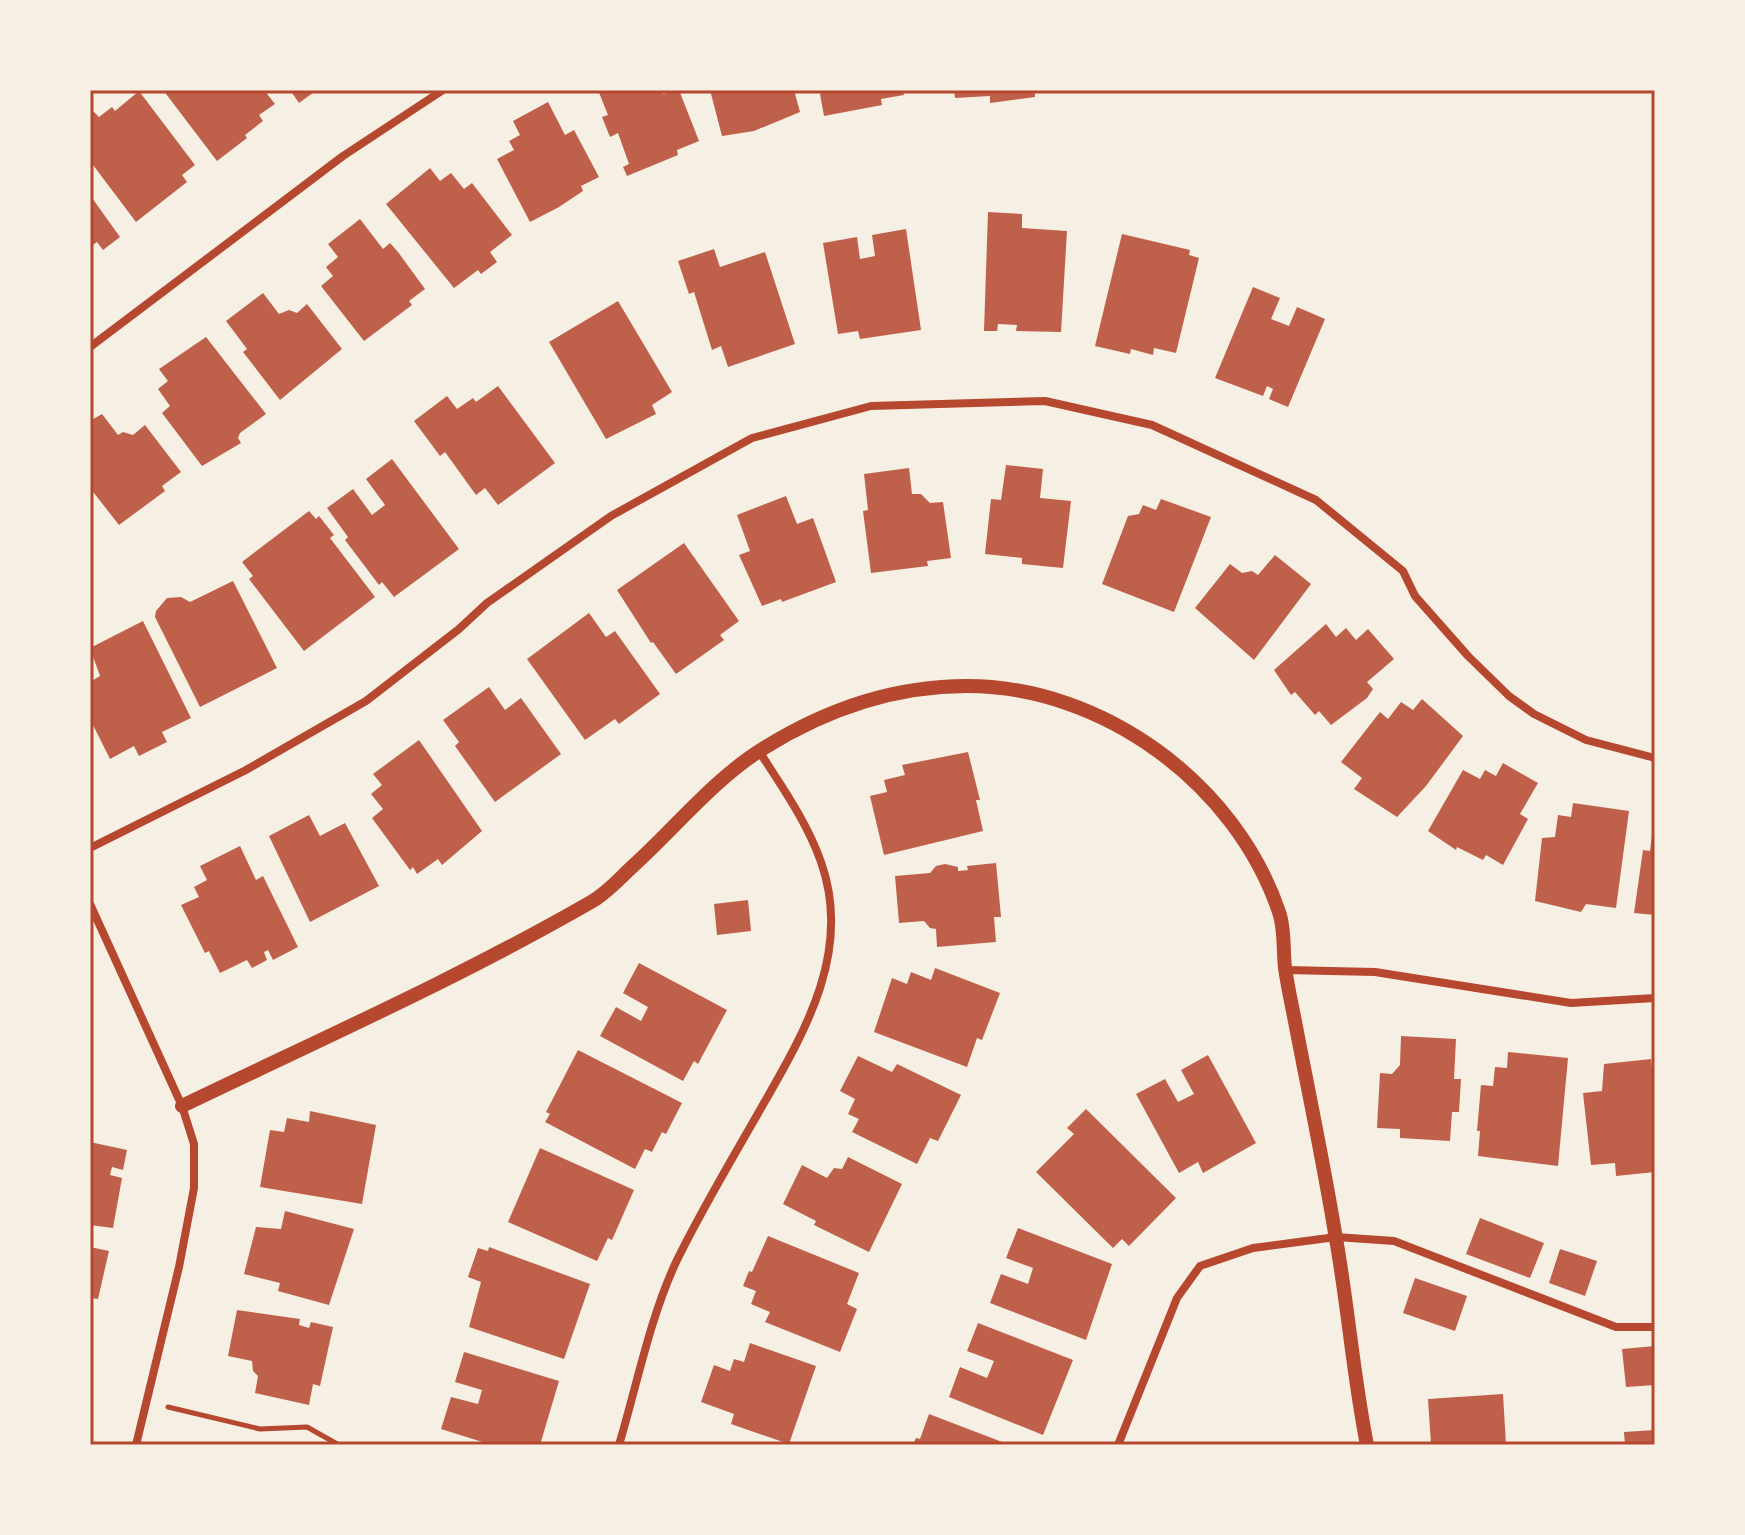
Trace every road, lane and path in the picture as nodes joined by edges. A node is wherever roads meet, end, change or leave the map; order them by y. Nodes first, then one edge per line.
1 (443, 90) edge
2 (90, 347) edge
3 (759, 751) junction
4 (1655, 758) edge
5 (90, 848) edge
6 (90, 904) edge
7 (1286, 970) junction
8 (1655, 998) edge
9 (182, 1106) junction
10 (1336, 1237) junction
11 (1655, 1327) edge
12 (146, 1403) junction
13 (136, 1445) edge
14 (339, 1445) edge
15 (619, 1445) edge
16 (1118, 1445) edge
17 (1367, 1445) edge

1 - 2 street
3 - 7 street
3 - 9 street
3 - 15 street
4 - 5 street
6 - 9 street
7 - 8 street
7 - 10 street
9 - 12 street
10 - 11 street
10 - 16 street
10 - 17 street
12 - 13 street
12 - 14 path

